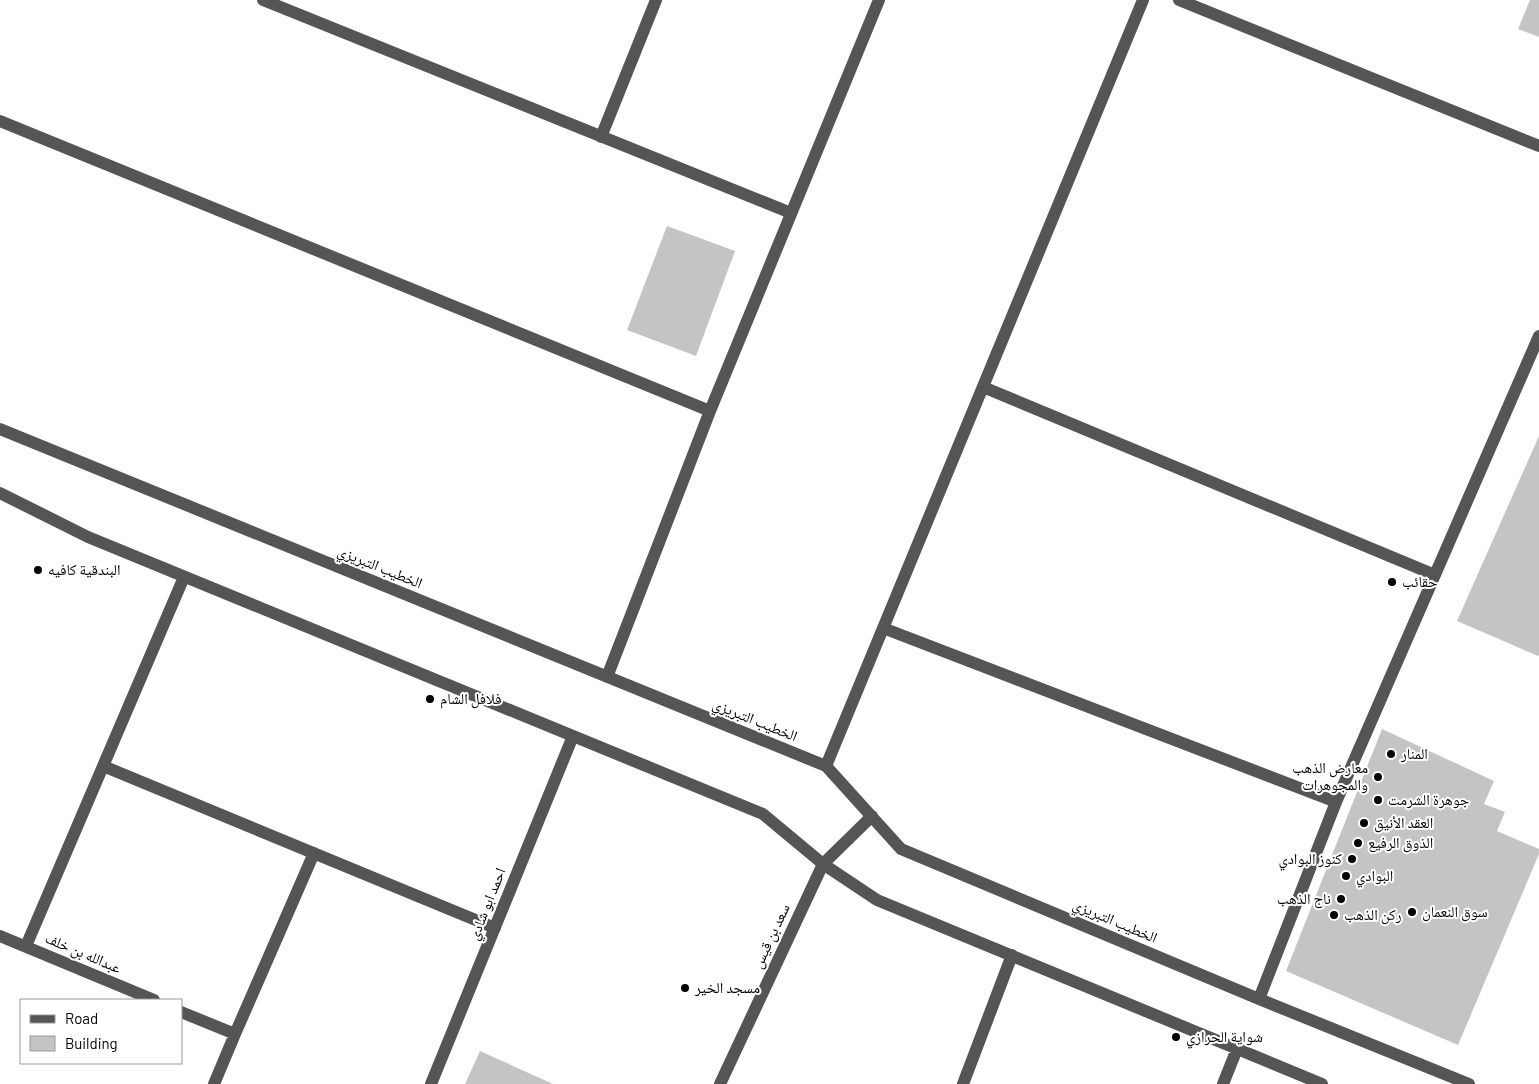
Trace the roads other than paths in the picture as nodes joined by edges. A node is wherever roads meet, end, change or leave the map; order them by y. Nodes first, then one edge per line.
1 (263, 0) edge
2 (656, 0) edge
3 (878, 0) edge
4 (1143, 0) edge
5 (1179, 0) edge
6 (0, 121) edge
7 (601, 137) junction
8 (1539, 146) edge
9 (791, 214) junction
10 (1539, 336) edge
11 (983, 387) junction
12 (710, 412) junction
13 (0, 429) edge
14 (0, 493) edge
15 (1435, 574) junction
16 (184, 577) junction
17 (883, 628) junction
18 (607, 677) junction
19 (573, 736) junction
20 (104, 766) junction
21 (826, 766) junction
22 (1336, 802) junction
23 (872, 816) junction
24 (314, 853) junction
25 (823, 864) junction
26 (495, 928) junction
27 (0, 936) edge
28 (26, 946) junction
29 (1012, 955) junction
30 (152, 999) edge
31 (1259, 999) junction
32 (182, 1012) edge
33 (234, 1034) junction
34 (1237, 1049) junction
35 (214, 1084) edge
36 (431, 1084) edge
37 (720, 1084) edge
38 (962, 1084) edge
39 (1223, 1084) edge
40 (1322, 1084) edge
41 (1469, 1084) edge

1 - 7 street
2 - 7 street
3 - 9 street
4 - 11 street
5 - 8 street
6 - 12 street
7 - 9 street
9 - 12 street
10 - 15 street
11 - 15 street
11 - 17 street
12 - 18 street
13 - 18 street, الخطيب التبريزي
14 - 16 street
15 - 22 street
16 - 19 street
16 - 20 street
17 - 21 street
17 - 22 street
18 - 21 street, الخطيب التبريزي
19 - 25 street
19 - 26 street, احمد ابو شادي
20 - 24 street
20 - 28 street
21 - 23 street, الخطيب التبريزي
22 - 31 street
23 - 25 street, سعد بن قيس
23 - 31 street, الخطيب التبريزي
24 - 26 street
24 - 33 street
25 - 29 street
25 - 37 street, سعد بن قيس
26 - 36 street, احمد ابو شادي
27 - 28 street, عبدالله بن خلف
28 - 30 street, عبدالله بن خلف
29 - 34 street
29 - 38 street
31 - 41 street, الخطيب التبريزي
32 - 33 street
33 - 35 street
34 - 39 street
34 - 40 street

